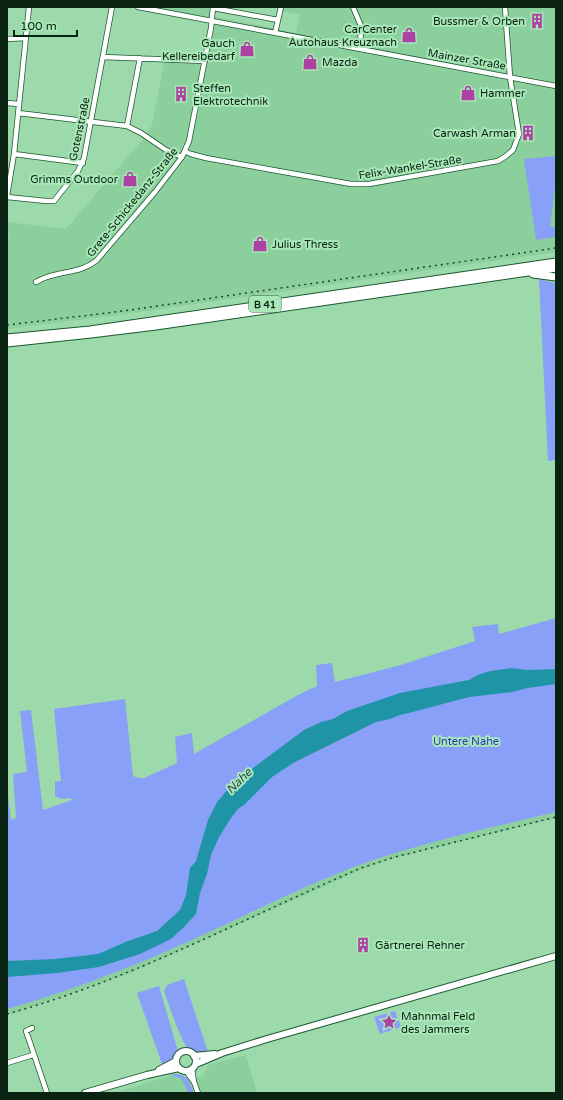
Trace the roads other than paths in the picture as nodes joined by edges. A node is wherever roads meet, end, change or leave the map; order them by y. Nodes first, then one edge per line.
1 (29, 7) edge
2 (112, 7) edge
3 (138, 7) edge
4 (281, 7) edge
5 (353, 7) edge
6 (505, 7) edge
7 (213, 8) edge
8 (278, 20) junction
9 (212, 22) junction
10 (275, 33) junction
11 (26, 38) junction
12 (7, 40) edge
13 (360, 49) junction
14 (103, 57) junction
15 (140, 58) junction
16 (205, 62) junction
17 (510, 77) junction
18 (556, 86) edge
19 (7, 103) edge
20 (19, 104) junction
21 (18, 113) junction
22 (91, 121) junction
23 (127, 126) junction
24 (186, 152) junction
25 (14, 154) junction
26 (182, 157) junction
27 (83, 163) junction
28 (7, 196) edge
29 (556, 262) edge
30 (556, 268) edge
31 (523, 273) junction
32 (556, 277) edge
33 (36, 282) dead end
34 (7, 338) edge
35 (7, 343) edge
36 (556, 956) edge
37 (32, 1028) dead end
38 (222, 1053) junction
39 (33, 1055) junction
40 (194, 1056) junction
41 (176, 1061) junction
42 (7, 1063) edge
43 (194, 1066) junction
44 (179, 1068) junction
45 (186, 1071) junction
46 (147, 1075) junction
47 (194, 1082) junction
48 (47, 1093) edge
49 (85, 1093) edge
50 (198, 1093) edge

1 - 11 street
2 - 14 street, Gotenstraße
3 - 9 street, Mainzer Straße
4 - 8 street
5 - 13 street
6 - 17 street, Felix-Wankel-Straße
7 - 8 street
7 - 9 street, Grete-Schickedanz-Straße
8 - 10 street
9 - 10 street, Mainzer Straße
9 - 16 street, Grete-Schickedanz-Straße
10 - 13 street, Mainzer Straße
11 - 12 street
11 - 20 street
13 - 17 street, Mainzer Straße
14 - 15 street
14 - 22 street, Gotenstraße
15 - 16 street
15 - 23 street
16 - 24 street, Grete-Schickedanz-Straße
17 - 18 street, Mainzer Straße
17 - 24 street, Felix-Wankel-Straße
19 - 20 street
20 - 21 street
21 - 22 street
21 - 25 street
22 - 23 street
22 - 27 street, Gotenstraße
23 - 26 street
24 - 26 street, Grete-Schickedanz-Straße
25 - 27 street
25 - 28 street
26 - 33 street, Grete-Schickedanz-Straße
27 - 28 street, Gotenstraße
29 - 34 highway, B 41
30 - 31 highway, B 41
31 - 32 highway, B 41
31 - 35 highway, B 41
36 - 38 main road
37 - 39 street
38 - 40 main road
38 - 43 main road
39 - 42 street
39 - 48 street
40 - 41 main road
40 - 43 main road
41 - 44 main road
41 - 46 main road
43 - 45 main road
43 - 47 street
44 - 45 main road
44 - 46 main road
45 - 47 street
46 - 49 main road
47 - 50 street

